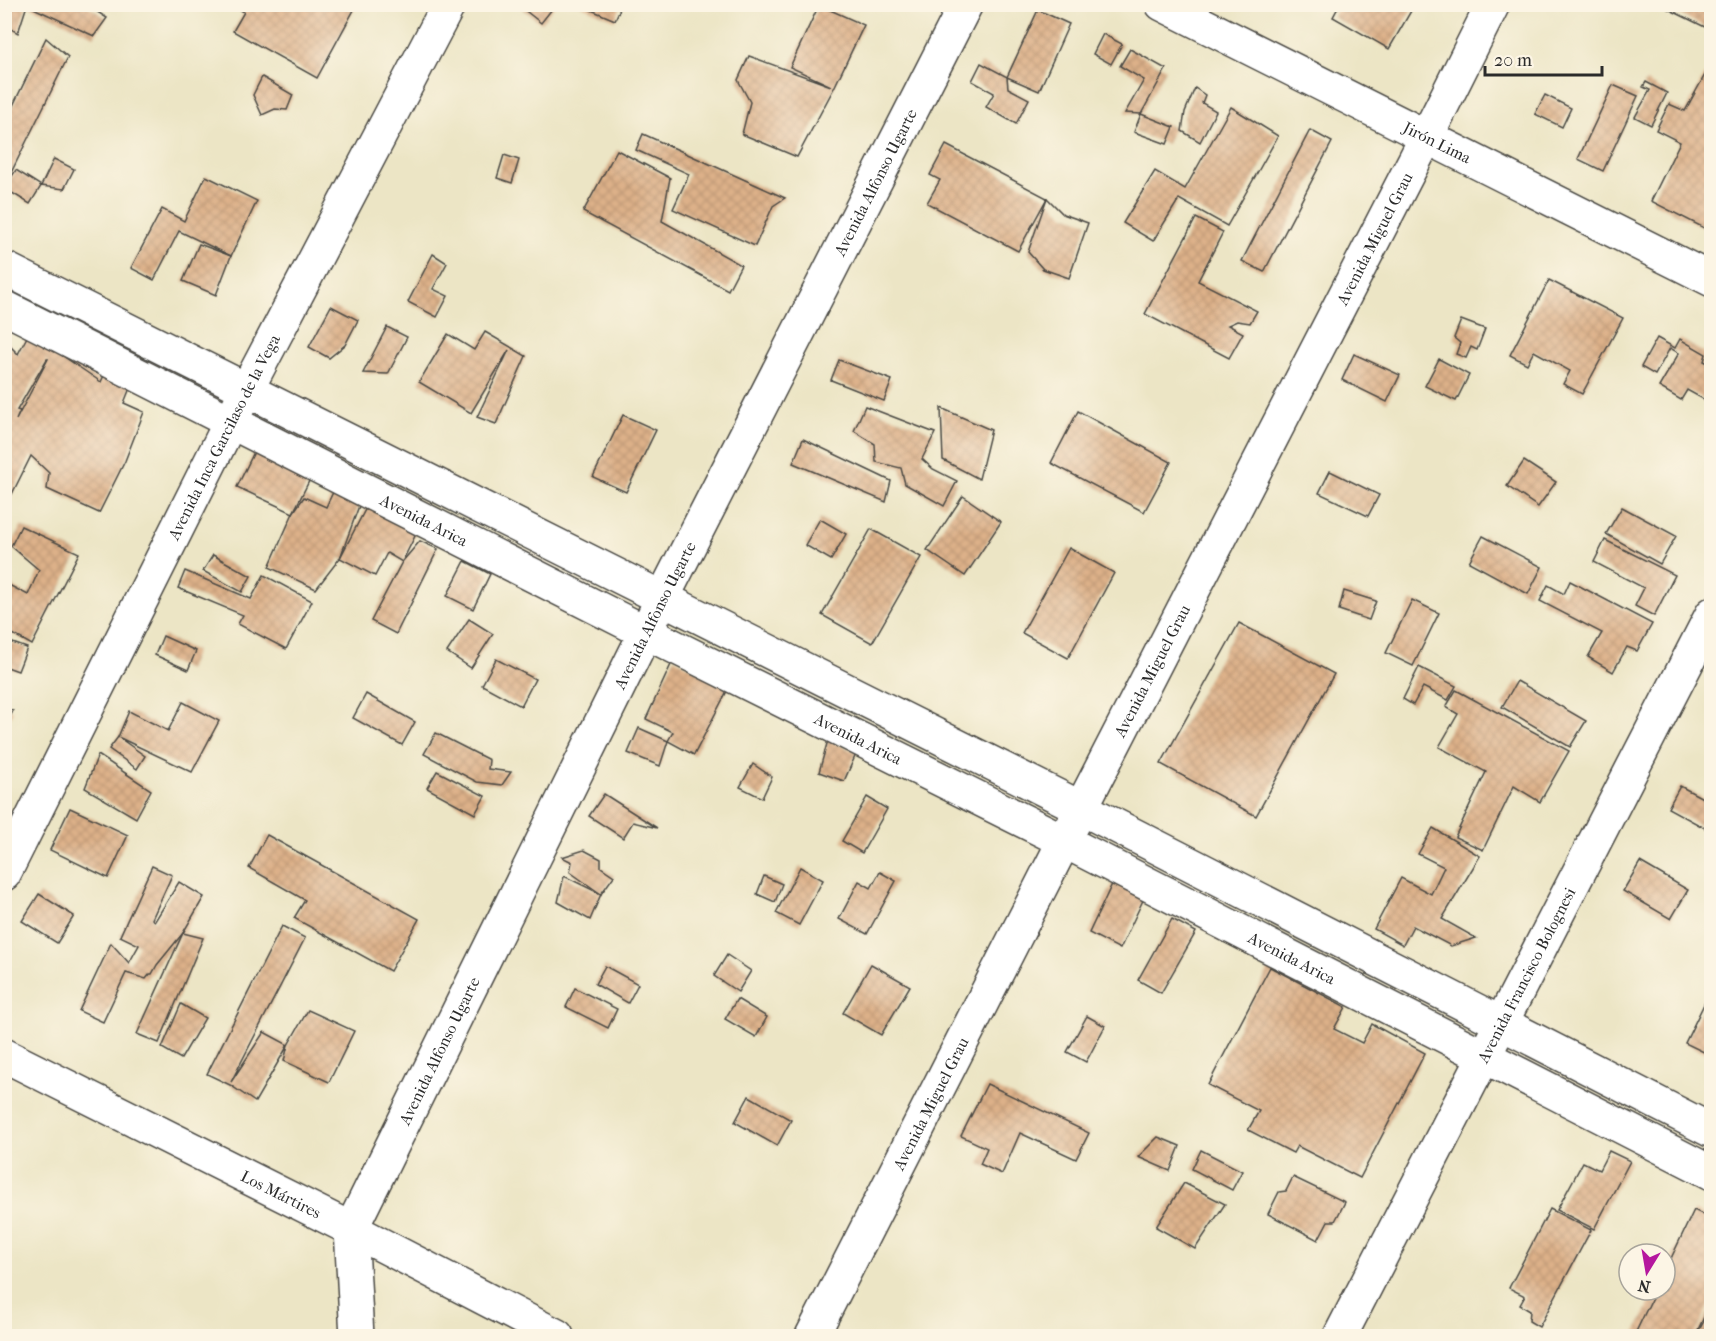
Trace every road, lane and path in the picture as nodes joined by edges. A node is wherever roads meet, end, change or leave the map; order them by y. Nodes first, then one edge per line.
1 (449, 4) edge
2 (966, 4) edge
3 (1162, 4) edge
4 (1493, 4) edge
5 (1426, 138) junction
6 (4, 268) edge
7 (1712, 280) edge
8 (4, 307) edge
9 (247, 389) junction
10 (230, 423) junction
11 (662, 599) junction
12 (1712, 614) edge
13 (645, 632) junction
14 (1081, 808) junction
15 (1064, 841) junction
16 (4, 874) edge
17 (1501, 1023) junction
18 (4, 1055) edge
19 (1484, 1056) junction
20 (1712, 1131) edge
21 (1712, 1173) edge
22 (351, 1229) junction
23 (357, 1336) edge
24 (557, 1336) edge
25 (812, 1336) edge
26 (1340, 1336) edge

1 - 9 street, Avenida Inca Garcilaso de la Vega
2 - 11 street, Avenida Alfonso Ugarte
3 - 5 street, Jirón Lima
4 - 5 street, Avenida Miguel Grau
5 - 7 street, Jirón Lima
5 - 14 street, Avenida Miguel Grau
6 - 9 street
8 - 10 street, Avenida Arica
9 - 10 street, Avenida Inca Garcilaso de la Vega
9 - 11 street
10 - 13 street, Avenida Arica
10 - 16 street, Avenida Inca Garcilaso de la Vega
11 - 13 street, Avenida Alfonso Ugarte
11 - 14 street
12 - 17 street, Avenida Francisco Bolognesi
13 - 15 street, Avenida Arica
13 - 22 street, Avenida Alfonso Ugarte
14 - 15 street, Avenida Miguel Grau
14 - 17 street
15 - 19 street, Avenida Arica
15 - 25 street, Avenida Miguel Grau
17 - 19 street, Avenida Francisco Bolognesi
17 - 20 street
18 - 22 street, Los Mártires
19 - 21 street, Avenida Arica
19 - 26 street, Avenida Francisco Bolognesi
22 - 23 street
22 - 24 street, Los Mártires

